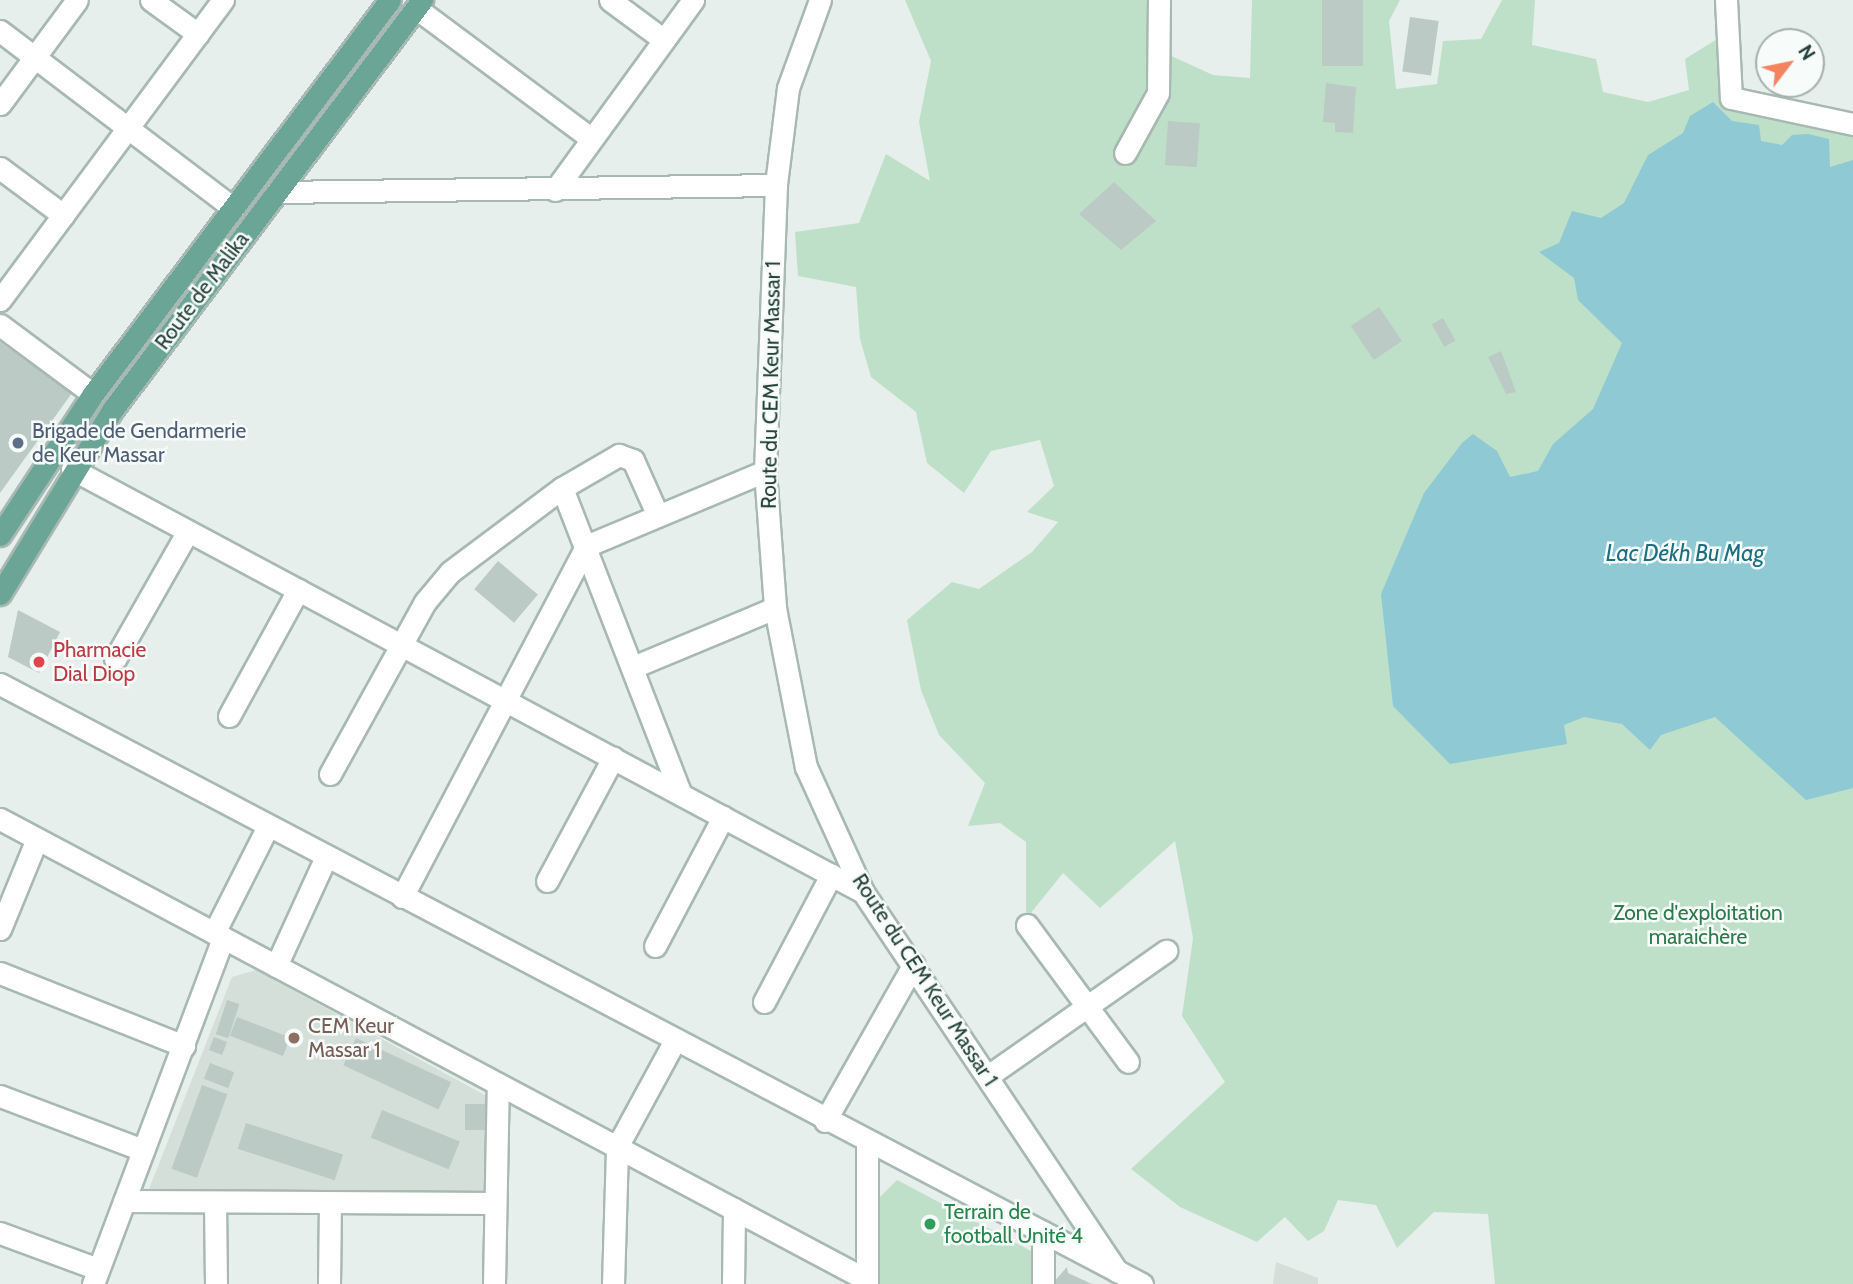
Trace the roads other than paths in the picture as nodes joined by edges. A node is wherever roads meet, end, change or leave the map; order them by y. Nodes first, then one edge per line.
1 (77, 0) edge
2 (151, 0) edge
3 (223, 0) edge
4 (390, 0) edge
5 (610, 0) edge
6 (693, 0) edge
7 (820, 0) edge
8 (1159, 0) edge
9 (1726, 0) edge
10 (419, 4) edge
11 (0, 31) edge
12 (198, 34) junction
13 (664, 40) junction
14 (34, 57) junction
15 (0, 104) edge
16 (1853, 124) edge
17 (128, 128) junction
18 (592, 139) junction
19 (1125, 153) dead end
20 (0, 168) edge
21 (776, 185) junction
22 (555, 190) junction
23 (277, 192) junction
24 (233, 208) junction
25 (63, 215) junction
26 (0, 300) edge
27 (0, 325) edge
28 (93, 394) junction
29 (72, 469) junction
30 (765, 471) junction
31 (562, 488) junction
32 (658, 516) junction
33 (188, 531) junction
34 (0, 535) edge
35 (586, 546) junction
36 (298, 590) junction
37 (0, 594) edge
38 (775, 608) junction
39 (401, 645) junction
40 (115, 659) dead end
41 (634, 667) junction
42 (0, 684) edge
43 (505, 701) junction
44 (229, 716) dead end
45 (613, 758) junction
46 (330, 774) dead end
47 (681, 794) junction
48 (723, 817) junction
49 (0, 819) edge
50 (268, 826) junction
51 (37, 839) junction
52 (326, 857) junction
53 (831, 875) junction
54 (547, 881) dead end
55 (863, 892) junction
56 (402, 897) junction
57 (1027, 925) dead end
58 (0, 929) edge
59 (218, 935) junction
60 (655, 946) dead end
61 (1166, 951) dead end
62 (914, 964) junction
63 (276, 966) junction
64 (0, 973) edge
65 (764, 1002) dead end
66 (1087, 1007) junction
67 (674, 1042) junction
68 (184, 1046) junction
69 (1128, 1062) dead end
70 (988, 1076) junction
71 (498, 1084) junction
72 (0, 1096) edge
73 (825, 1121) junction
74 (867, 1144) junction
75 (617, 1147) junction
76 (143, 1150) junction
77 (124, 1201) junction
78 (215, 1202) junction
79 (495, 1203) junction
80 (331, 1206) junction
81 (734, 1209) junction
82 (1043, 1232) junction
83 (0, 1233) edge
84 (1117, 1271) junction
85 (96, 1276) edge
86 (867, 1282) edge
87 (216, 1284) edge
88 (330, 1284) edge
89 (494, 1284) edge
90 (613, 1284) edge
91 (733, 1284) edge
92 (1043, 1284) edge
93 (1142, 1284) edge

1 - 14 street
2 - 12 street
3 - 12 street
4 - 24 main road, Route de Malika
5 - 13 street
6 - 13 street
7 - 21 street, Route du CEM Keur Massar 1
8 - 19 street
9 - 16 street
10 - 18 street
10 - 23 main road, Route de Malika
11 - 14 street
12 - 17 street
13 - 18 street
14 - 15 street
14 - 17 street
17 - 24 street
17 - 25 street
18 - 22 street
20 - 25 street
21 - 22 street
21 - 30 street, Route du CEM Keur Massar 1
22 - 23 street
23 - 29 main road, Route de Malika
24 - 28 main road, Route de Malika
25 - 26 street
27 - 28 street
28 - 34 main road, Route de Malika
29 - 33 street
29 - 37 main road, Route de Malika
30 - 32 street
30 - 38 street, Route du CEM Keur Massar 1
31 - 32 street
31 - 35 street
31 - 39 street
32 - 35 street
33 - 36 street
33 - 40 street
35 - 41 street
35 - 43 street
36 - 39 street
36 - 44 street
38 - 41 street
38 - 55 street, Route du CEM Keur Massar 1
39 - 43 street
39 - 46 street
41 - 47 street
42 - 50 street
43 - 45 street
43 - 56 street
45 - 47 street
45 - 54 street
47 - 48 street
48 - 53 street
48 - 60 street
49 - 51 street
50 - 52 street
50 - 59 street
51 - 58 street
51 - 59 street
52 - 56 street
52 - 63 street
53 - 55 street
53 - 65 street
55 - 62 street, Route du CEM Keur Massar 1
56 - 67 street
57 - 66 street
59 - 63 street
59 - 68 street
61 - 66 street
62 - 70 street, Route du CEM Keur Massar 1
62 - 73 street
63 - 71 street
64 - 68 street
66 - 69 street
66 - 70 street
67 - 73 street
67 - 75 street
68 - 76 street
70 - 84 street, Route du CEM Keur Massar 1
71 - 75 street
71 - 79 street
72 - 76 street
73 - 74 street
74 - 82 street
74 - 86 street
75 - 81 street
75 - 90 street
76 - 77 street
77 - 78 street
77 - 85 street
78 - 80 street
78 - 87 street
79 - 80 street
79 - 89 street
80 - 88 street
81 - 86 street
81 - 91 street
82 - 84 street
82 - 92 street
83 - 85 street
84 - 93 street

